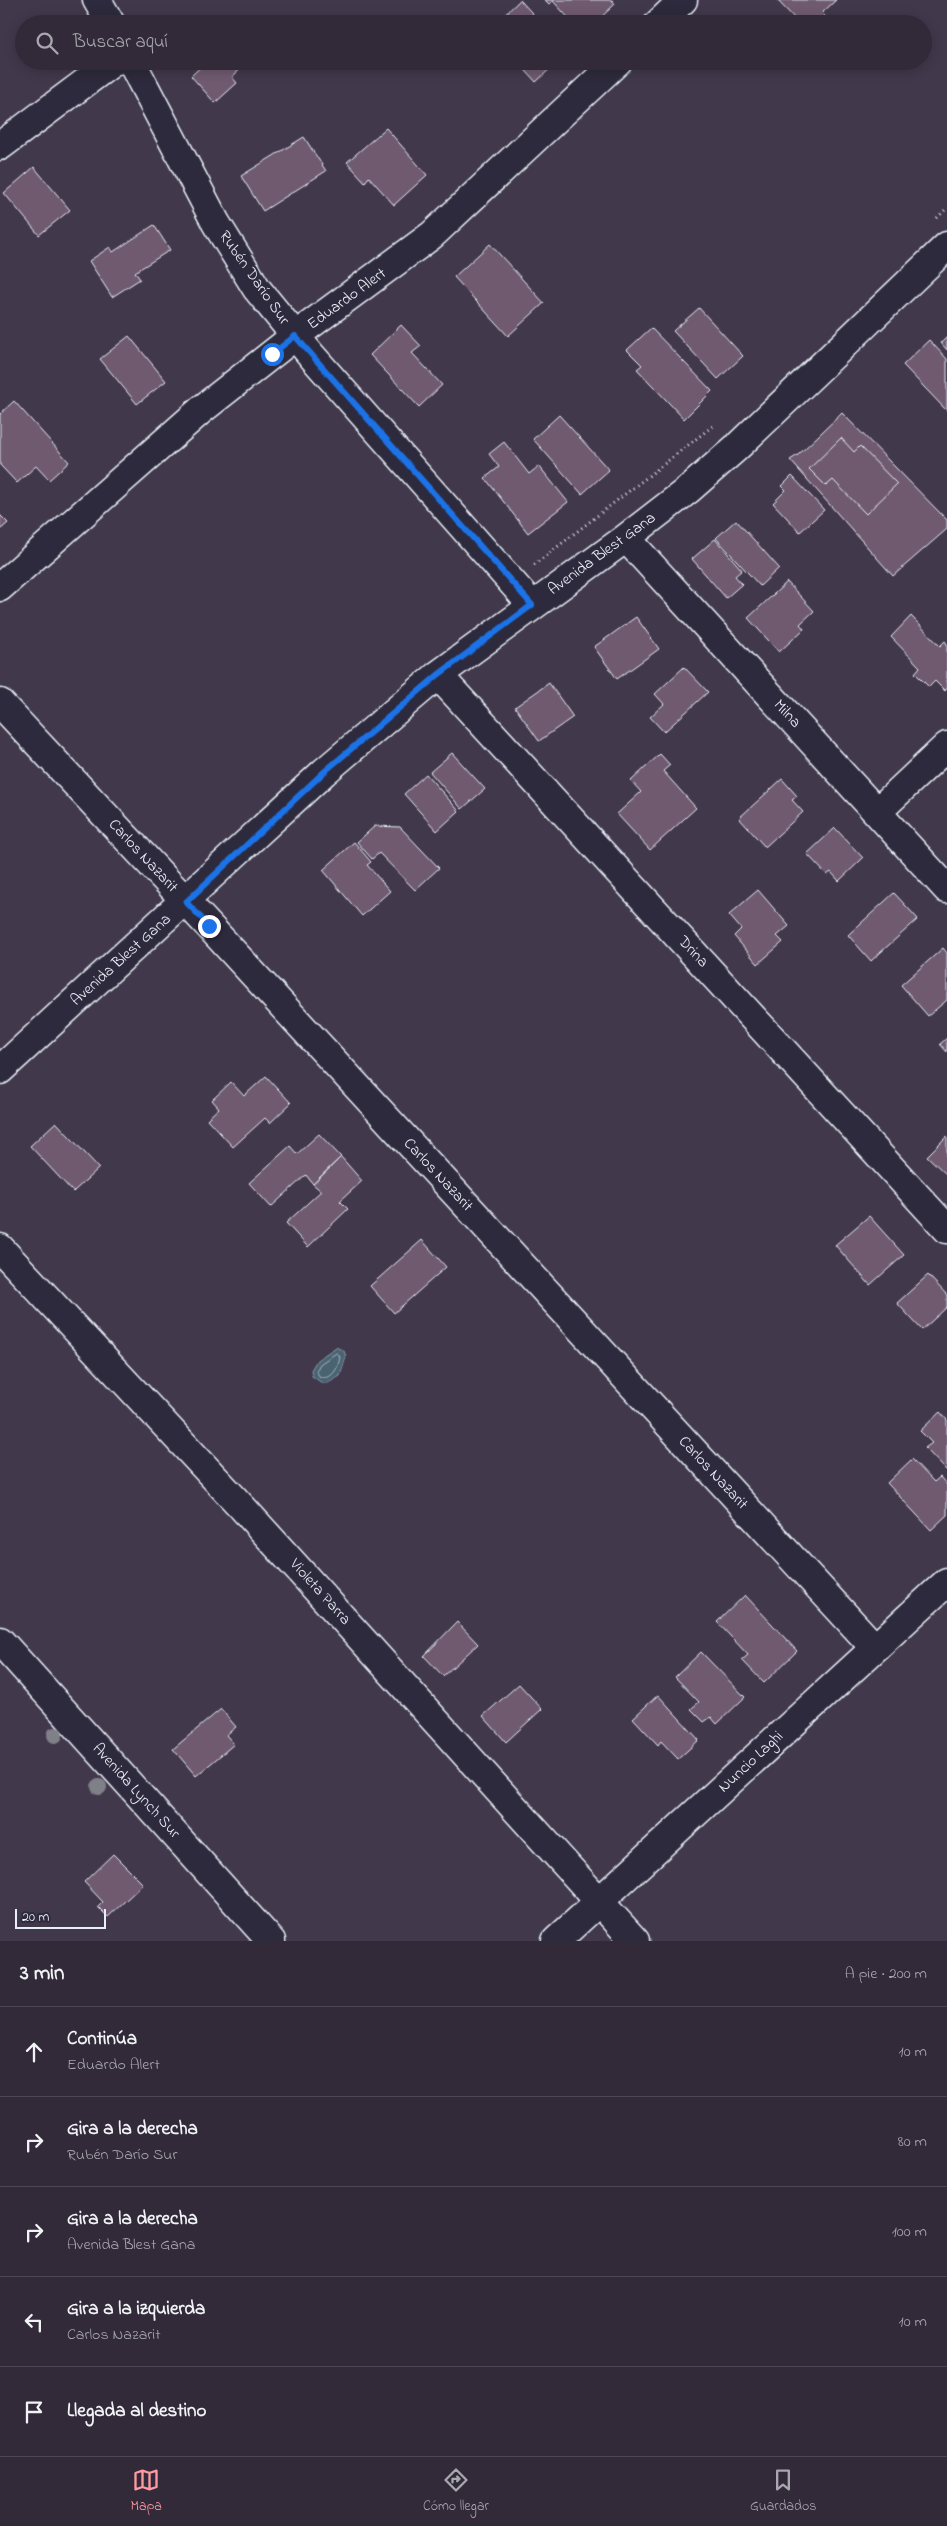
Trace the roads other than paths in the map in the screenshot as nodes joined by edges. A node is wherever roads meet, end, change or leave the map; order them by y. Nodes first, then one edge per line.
1 (98, 0) edge
2 (683, 0) edge
3 (106, 15) edge
4 (667, 15) edge
5 (102, 70) edge
6 (136, 70) edge
7 (608, 70) edge
8 (0, 146) edge
9 (947, 246) edge
10 (295, 336) junction
11 (626, 538) junction
12 (0, 587) edge
13 (532, 605) junction
14 (438, 675) junction
15 (0, 703) edge
16 (947, 746) edge
17 (877, 812) junction
18 (947, 889) edge
19 (186, 902) junction
20 (0, 1070) edge
21 (947, 1228) edge
22 (0, 1248) edge
23 (947, 1582) edge
24 (0, 1641) edge
25 (875, 1648) junction
26 (600, 1900) junction
27 (271, 1941) edge
28 (556, 1941) edge
29 (635, 1941) edge

1 - 3 street
2 - 4 street
5 - 8 street
6 - 10 street, Rubén Darío Sur
7 - 10 street, Eduardo Alert
9 - 11 street, Avenida Blest Gana
10 - 12 street, Eduardo Alert
10 - 13 street, Rubén Darío Sur
11 - 13 street, Avenida Blest Gana
11 - 17 street, Milna
13 - 14 street, Avenida Blest Gana
14 - 19 street, Avenida Blest Gana
14 - 21 street, Drina
15 - 19 street, Carlos Nazarit
16 - 17 street
17 - 18 street, Milna
19 - 20 street, Avenida Blest Gana
19 - 25 street, Carlos Nazarit
22 - 26 street, Violeta Parra
23 - 25 street, Nuncio Laghi
24 - 27 street, Avenida Lynch Sur
25 - 26 street, Nuncio Laghi
26 - 28 street, Nuncio Laghi
26 - 29 street, Violeta Parra

